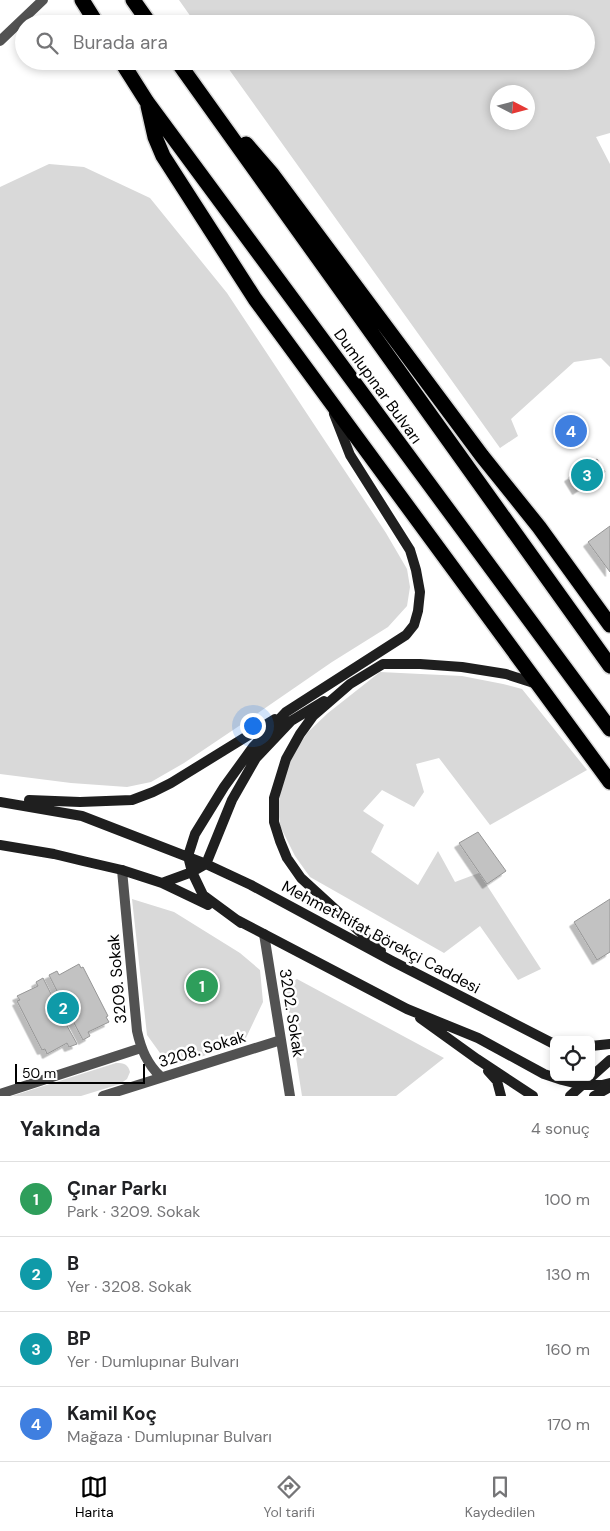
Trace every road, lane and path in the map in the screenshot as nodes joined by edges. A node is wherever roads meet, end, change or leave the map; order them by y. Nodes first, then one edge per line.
1 (43, 0) edge
2 (82, 0) edge
3 (133, 0) edge
4 (27, 15) edge
5 (91, 15) edge
6 (144, 15) edge
7 (15, 27) edge
8 (0, 41) edge
9 (127, 70) edge
10 (182, 70) edge
11 (187, 77) junction
12 (147, 102) junction
13 (329, 401) junction
14 (610, 625) edge
15 (610, 666) edge
16 (350, 684) junction
17 (539, 684) junction
18 (286, 712) junction
19 (610, 729) edge
20 (610, 782) edge
21 (0, 801) edge
22 (0, 845) edge
23 (188, 856) junction
24 (206, 864) junction
25 (122, 870) junction
26 (192, 872) junction
27 (162, 883) junction
28 (241, 923) junction
29 (264, 934) junction
30 (392, 961) junction
31 (407, 1009) junction
32 (281, 1040) junction
33 (550, 1040) edge
34 (610, 1044) edge
35 (595, 1046) edge
36 (141, 1048) junction
37 (477, 1060) junction
38 (610, 1060) edge
39 (595, 1073) edge
40 (161, 1077) junction
41 (595, 1079) edge
42 (586, 1081) edge
43 (582, 1085) junction
44 (608, 1088) edge
45 (0, 1094) edge
46 (103, 1096) edge
47 (290, 1096) edge
48 (501, 1096) edge
49 (533, 1096) edge
50 (570, 1096) edge
51 (594, 1096) edge

1 - 4 street
2 - 5 highway
3 - 6 highway
7 - 8 street
9 - 12 highway, Dumlupınar Bulvarı
10 - 11 highway, Dumlupınar Bulvarı
11 - 14 highway
11 - 15 highway, Dumlupınar Bulvarı
12 - 13 highway
12 - 19 highway, Dumlupınar Bulvarı
13 - 17 highway
13 - 18 main road
16 - 17 main road
16 - 24 main road
16 - 30 main road
17 - 20 highway
18 - 21 main road
18 - 23 main road
21 - 23 main road, Mehmet Rifat Börekçi Caddesi
22 - 25 main road
23 - 24 main road, Mehmet Rifat Börekçi Caddesi
23 - 26 main road
24 - 26 main road
24 - 30 main road, Mehmet Rifat Börekçi Caddesi
25 - 27 main road
25 - 36 street, 3209. Sokak
26 - 27 main road
26 - 28 main road
27 - 28 main road
28 - 29 main road
29 - 31 main road
29 - 32 street, 3202. Sokak
30 - 33 main road, Mehmet Rifat Börekçi Caddesi
31 - 37 main road
31 - 43 main road
32 - 40 street, 3208. Sokak
32 - 47 street, 3202. Sokak
34 - 35 main road
36 - 40 street, 3209. Sokak
36 - 45 street, 3208. Sokak
37 - 48 main road
37 - 49 main road
38 - 39 main road
40 - 46 street, 3208. Sokak
41 - 44 main road
42 - 43 main road
43 - 44 main road
43 - 50 main road
44 - 51 main road

